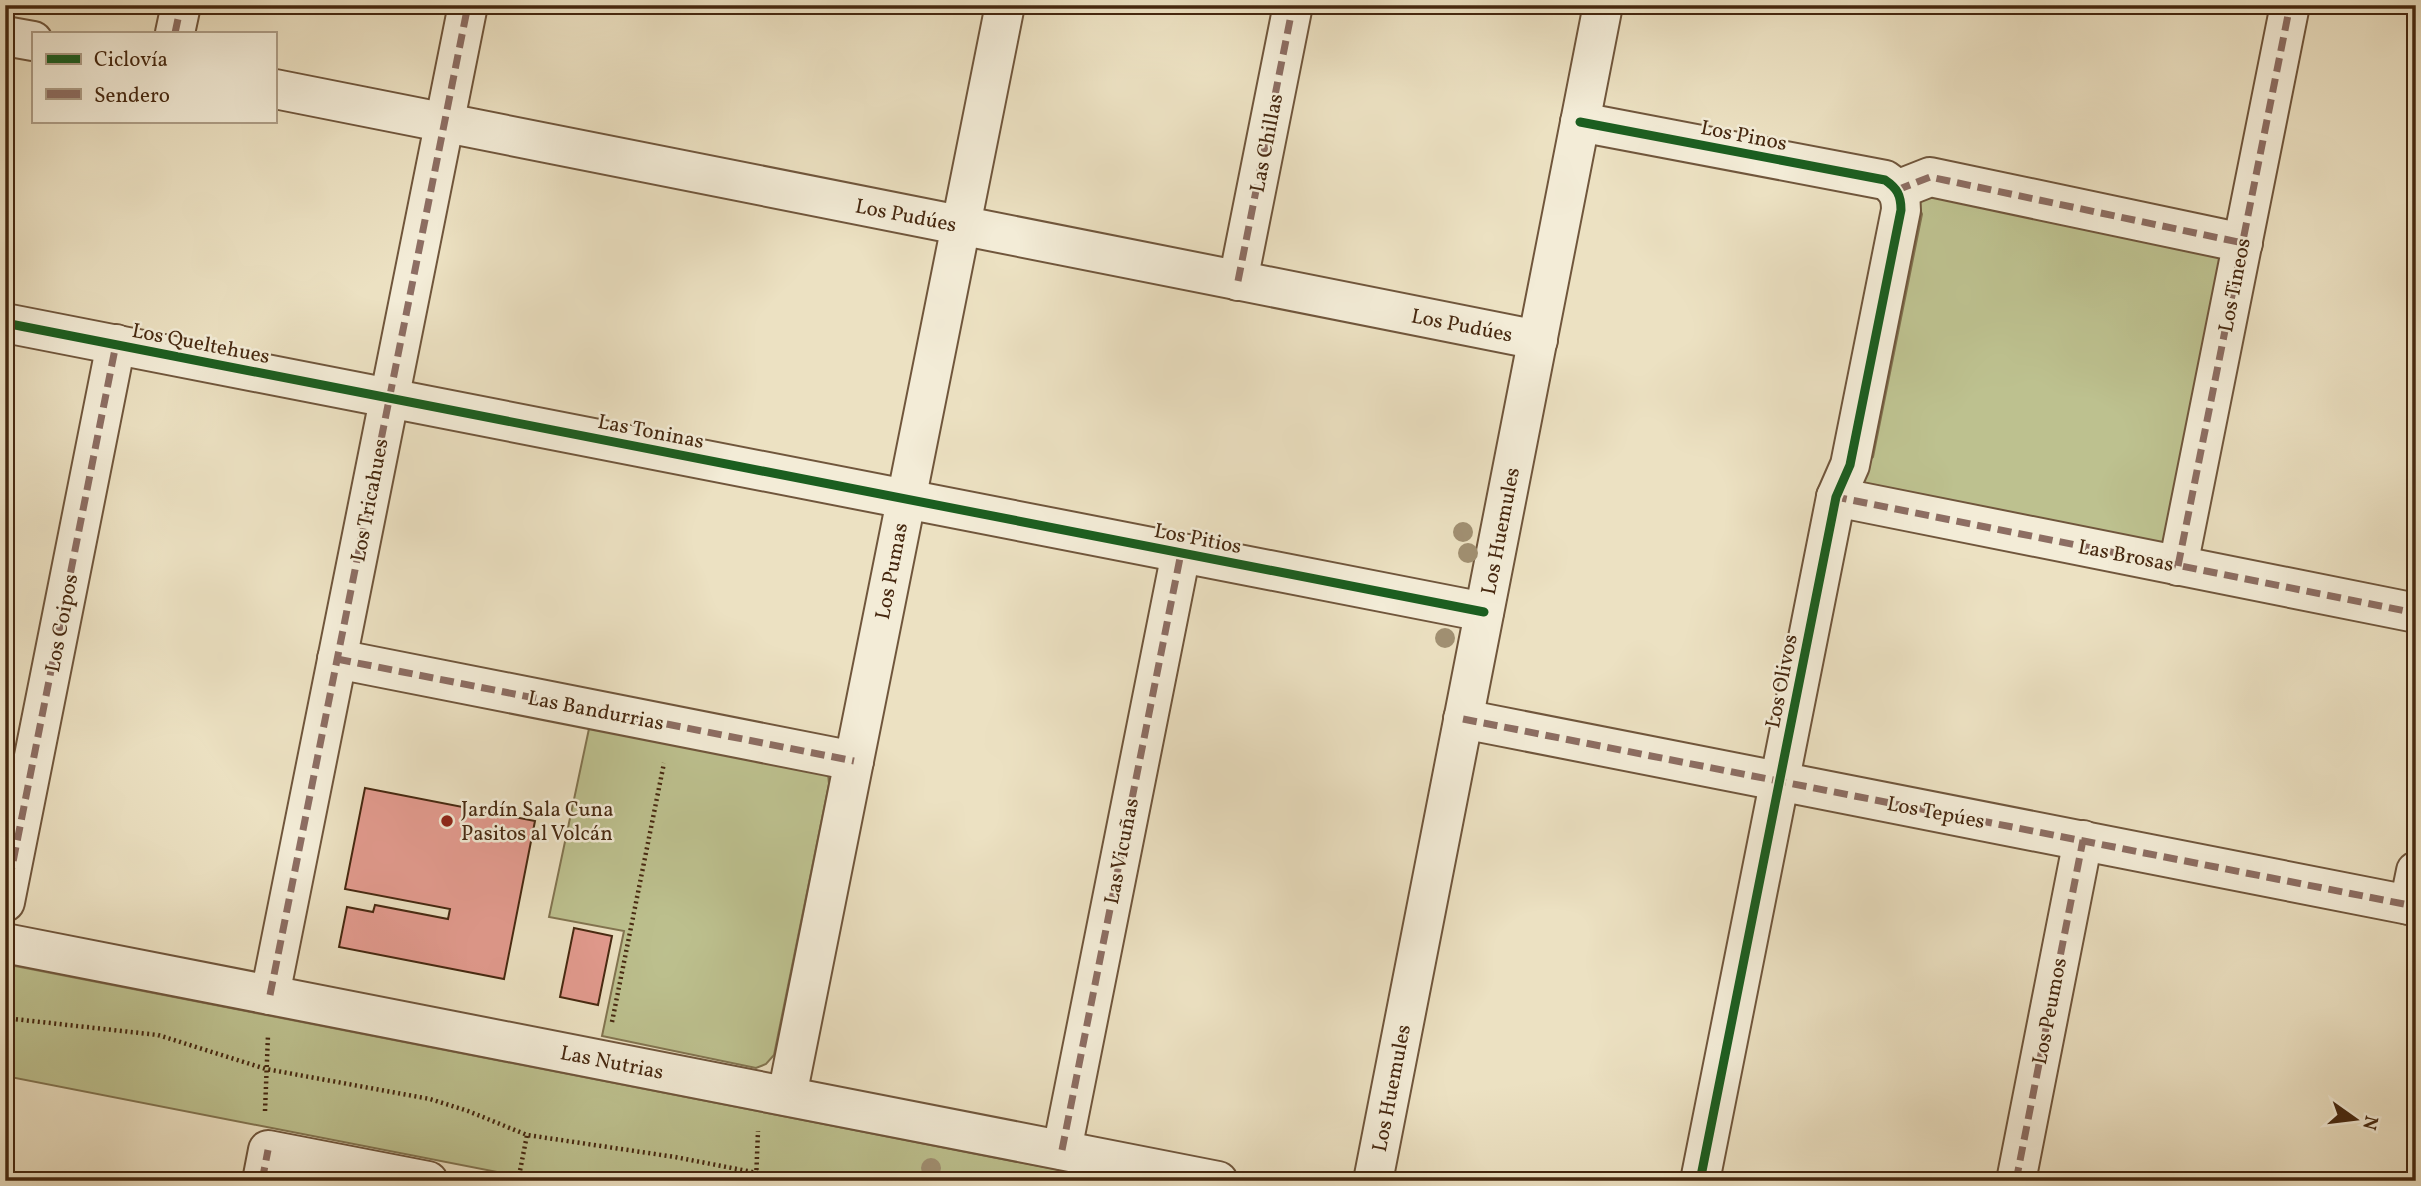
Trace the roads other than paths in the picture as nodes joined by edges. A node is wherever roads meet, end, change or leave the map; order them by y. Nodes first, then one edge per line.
1 (181, 5) edge
2 (468, 5) edge
3 (1005, 5) edge
4 (1293, 5) edge
5 (1604, 5) edge
6 (2290, 5) edge
7 (175, 32) edge
8 (5, 36) edge
9 (32, 41) edge
10 (276, 89) edge
11 (1580, 122) junction
12 (444, 123) junction
13 (1897, 190) junction
14 (961, 226) junction
15 (2243, 243) junction
16 (1238, 281) junction
17 (5, 323) edge
18 (1538, 340) junction
19 (116, 344) junction
20 (389, 398) junction
21 (1836, 497) junction
22 (906, 499) junction
23 (1181, 553) junction
24 (2178, 566) junction
25 (1484, 612) junction
26 (2416, 613) edge
27 (337, 659) junction
28 (1464, 719) junction
29 (854, 761) junction
30 (1779, 781) junction
31 (2082, 841) junction
32 (2413, 899) edge
33 (5, 902) edge
34 (5, 943) edge
35 (270, 995) junction
36 (775, 1094) junction
37 (1062, 1150) junction
38 (265, 1165) edge
39 (428, 1181) edge
40 (1218, 1181) edge
41 (1373, 1181) edge
42 (1700, 1181) edge
43 (2016, 1181) edge

1 - 7 street
2 - 12 street, Los Tricahues
3 - 14 street, Los Pumas
4 - 16 street, Las Chillas
5 - 11 street, Los Huemules
6 - 15 street, Los Tineos
8 - 9 street
10 - 12 street, Los Pudúes
11 - 13 street, Los Pinos
11 - 18 street, Los Huemules
12 - 14 street, Los Pudúes
12 - 20 street, Los Tricahues
13 - 15 street
13 - 21 street, Los Olivos
14 - 16 street, Los Pudúes
14 - 22 street, Los Pumas
15 - 24 street, Los Tineos
16 - 18 street, Los Pudúes
17 - 19 street, Los Queltehues
18 - 25 street, Los Huemules
19 - 20 street, Los Queltehues
19 - 33 street, Los Coipos
20 - 22 street, Las Toninas
20 - 27 street, Los Tricahues
21 - 24 street, Las Brosas
21 - 30 street, Los Olivos
22 - 23 street, Los Pitios
22 - 29 street, Los Pumas
23 - 25 street, Los Pitios
23 - 37 street, Las Vicuñas
24 - 26 street, Las Brosas
25 - 28 street, Los Huemules
27 - 29 street, Las Bandurrias
27 - 35 street, Los Tricahues
28 - 30 street, Los Tepúes
28 - 41 street, Los Huemules
29 - 36 street, Los Pumas
30 - 31 street, Los Tepúes
30 - 42 street, Los Olivos
31 - 32 street, Los Tepúes
31 - 43 street, Los Peumos
34 - 35 street, Las Nutrias
35 - 36 street, Las Nutrias
36 - 37 street, Las Nutrias
37 - 40 street, Las Nutrias
38 - 39 street

